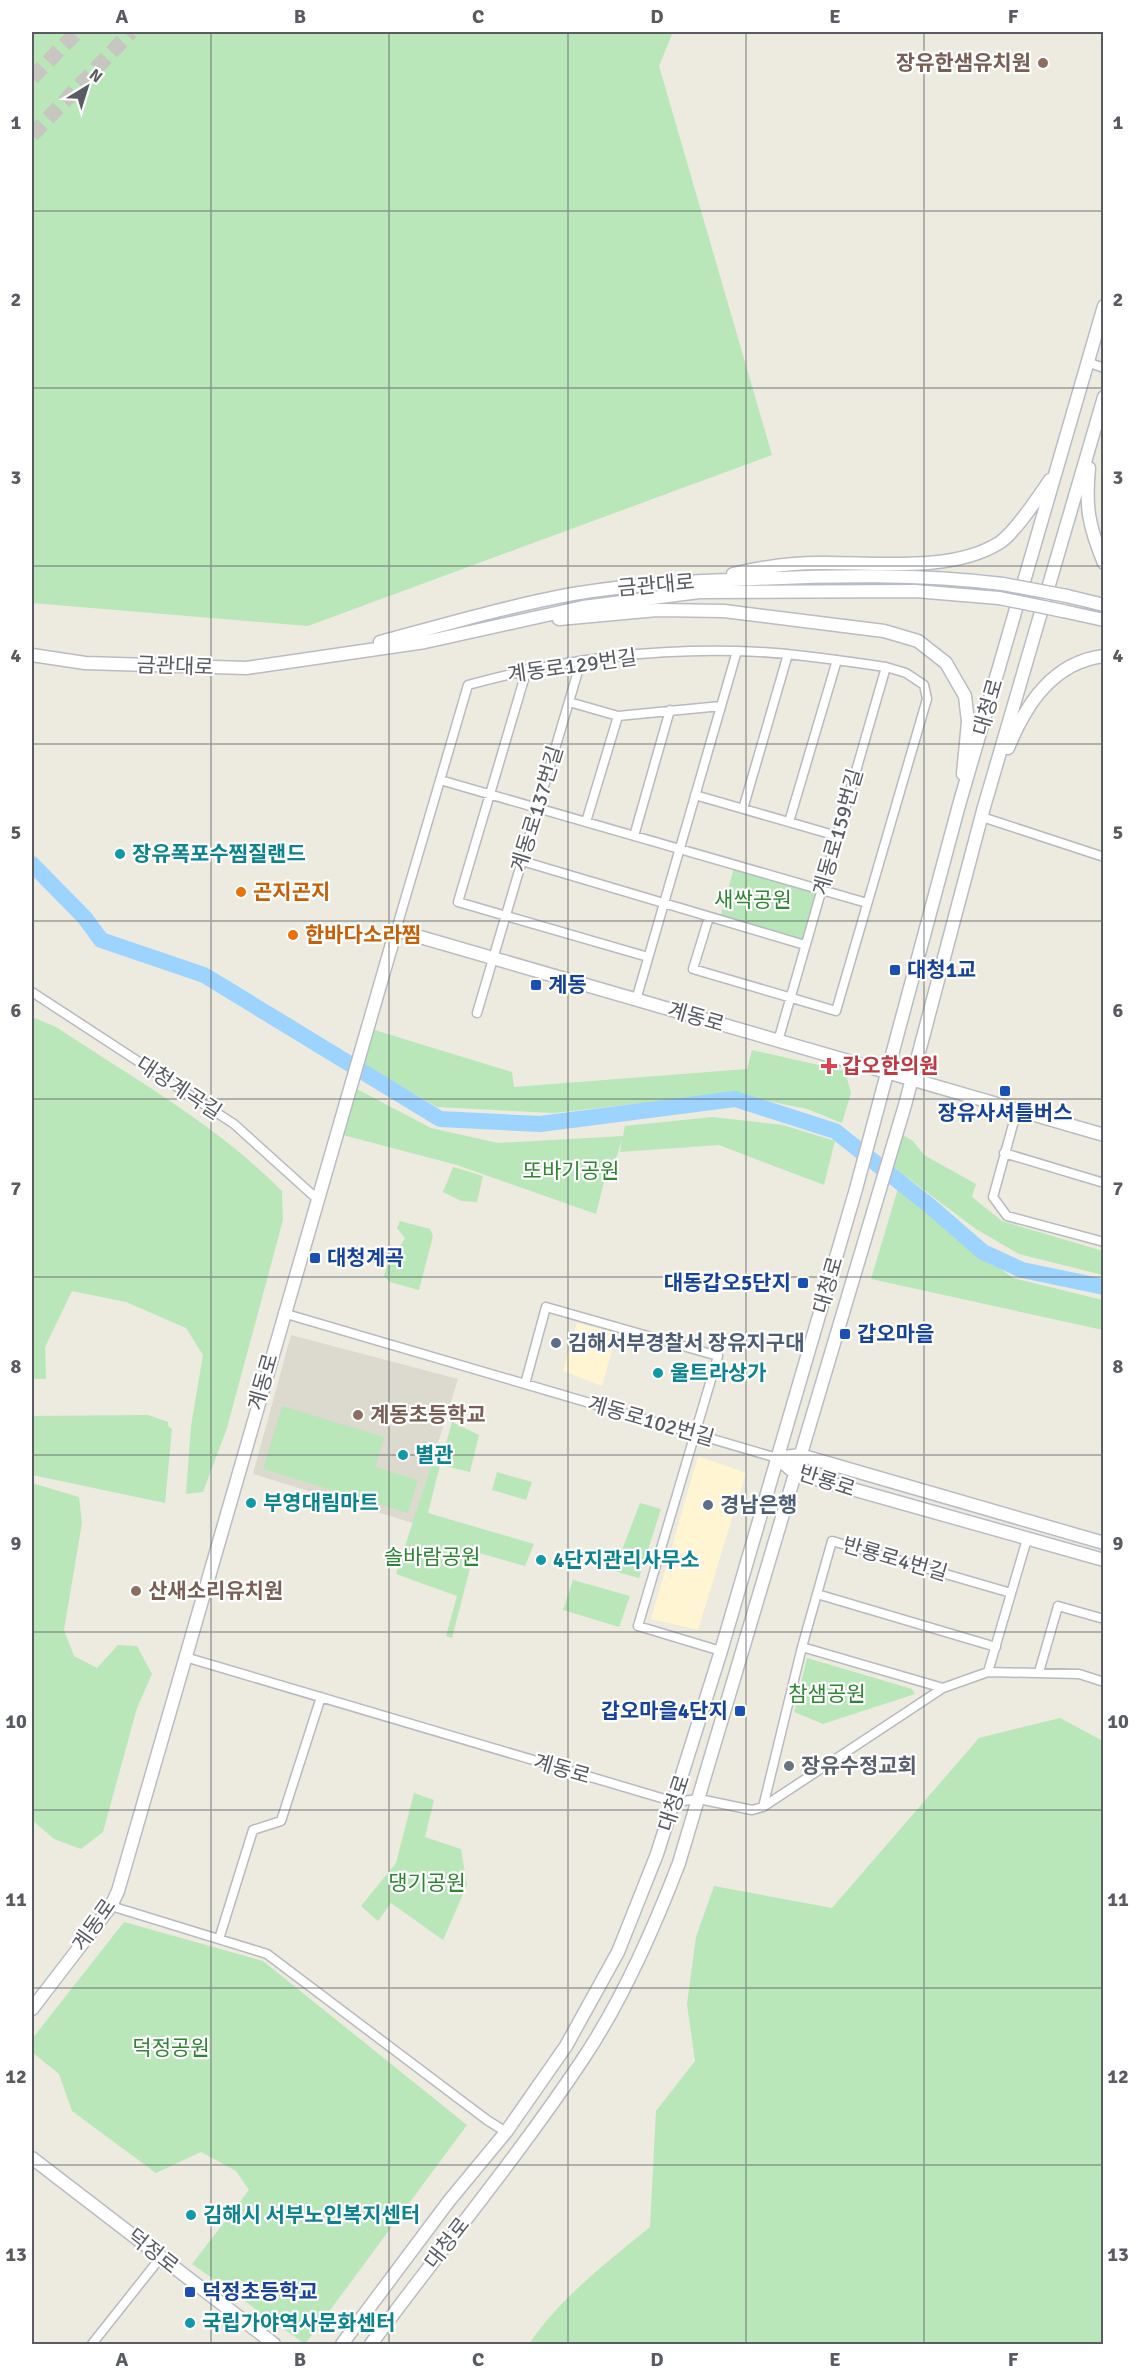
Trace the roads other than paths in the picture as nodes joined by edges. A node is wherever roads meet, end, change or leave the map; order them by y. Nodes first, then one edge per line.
1 (1104, 306) edge
2 (1087, 362) junction
3 (1104, 368) edge
4 (1104, 397) edge
5 (1091, 440) junction
6 (1058, 469) junction
7 (1104, 563) edge
8 (700, 581) junction
9 (1104, 604) edge
10 (1104, 621) edge
11 (501, 625) junction
12 (737, 651) junction
13 (788, 654) junction
14 (32, 655) edge
15 (1104, 656) edge
16 (318, 659) junction
17 (837, 660) junction
18 (581, 661) junction
19 (886, 667) junction
20 (527, 669) junction
21 (569, 702) junction
22 (721, 706) junction
23 (670, 710) junction
24 (618, 716) junction
25 (440, 780) junction
26 (491, 795) junction
27 (695, 795) junction
28 (959, 805) junction
29 (537, 808) junction
30 (743, 809) junction
31 (983, 812) junction
32 (586, 822) junction
33 (789, 822) junction
34 (634, 836) junction
35 (837, 836) junction
36 (679, 849) junction
37 (1104, 857) edge
38 (522, 861) junction
39 (821, 890) junction
40 (664, 903) junction
41 (867, 903) junction
42 (506, 915) junction
43 (709, 917) junction
44 (396, 930) junction
45 (806, 945) junction
46 (648, 957) junction
47 (493, 958) junction
48 (32, 992) edge
49 (790, 997) junction
50 (636, 1000) junction
51 (477, 1013) dead end
52 (778, 1041) junction
53 (888, 1073) junction
54 (912, 1080) junction
55 (1017, 1110) junction
56 (1104, 1136) edge
57 (1004, 1153) junction
58 (1104, 1183) edge
59 (316, 1198) junction
60 (1104, 1242) edge
61 (283, 1313) junction
62 (525, 1384) junction
63 (694, 1434) junction
64 (800, 1455) junction
65 (777, 1458) junction
66 (795, 1473) junction
67 (1027, 1539) junction
68 (1104, 1543) edge
69 (1104, 1560) edge
70 (1011, 1593) junction
71 (817, 1594) junction
72 (1104, 1619) edge
73 (802, 1647) junction
74 (996, 1647) junction
75 (721, 1651) junction
76 (185, 1657) junction
77 (988, 1672) junction
78 (1039, 1672) junction
79 (1104, 1682) edge
80 (943, 1688) junction
81 (321, 1697) junction
82 (699, 1799) junction
83 (675, 1802) junction
84 (763, 1807) junction
85 (111, 1906) junction
86 (219, 1939) junction
87 (32, 2009) edge
88 (506, 2132) junction
89 (32, 2158) edge
90 (161, 2257) junction
91 (92, 2344) edge
92 (274, 2344) edge
93 (342, 2344) edge
94 (371, 2344) edge

1 - 2 main road, 대청로
2 - 3 street
2 - 6 main road, 대청로
4 - 5 main road, 대청로
5 - 7 main road
5 - 31 main road, 대청로
6 - 8 main road
6 - 28 main road, 대청로
8 - 9 main road, 금관대로, bridge
8 - 16 main road, 금관대로
10 - 11 main road, 금관대로, bridge
11 - 16 main road, 금관대로
11 - 28 main road
12 - 13 street, 계동로129번길
12 - 18 street, 계동로129번길
12 - 22 street
13 - 17 street, 계동로129번길
13 - 30 street
14 - 16 main road, 금관대로
15 - 31 main road
17 - 19 street, 계동로129번길
17 - 33 street
18 - 20 street, 계동로129번길
18 - 21 street, 계동로137번길
19 - 35 street, 계동로159번길
19 - 41 street, 계동로129번길
20 - 25 street, 계동로129번길
20 - 26 street
21 - 24 street
21 - 29 street, 계동로137번길
22 - 23 street
22 - 27 street
23 - 24 street
23 - 34 street
24 - 32 street
25 - 26 street
25 - 44 street, 계동로129번길
26 - 29 street
26 - 42 street
27 - 30 street
27 - 36 street
28 - 53 main road, 대청로
29 - 32 street
29 - 38 street, 계동로137번길
30 - 33 street
31 - 37 street
31 - 54 main road, 대청로
32 - 34 street
33 - 35 street
34 - 36 street
35 - 39 street, 계동로159번길
36 - 39 street
36 - 40 street
38 - 40 street
38 - 42 street, 계동로137번길
39 - 41 street
39 - 45 street, 계동로159번길
40 - 43 street
40 - 46 street
41 - 49 street
42 - 46 street
42 - 47 street, 계동로137번길
43 - 45 street
43 - 49 street
44 - 47 main road, 계동로
44 - 59 main road, 계동로
45 - 49 street, 계동로159번길
46 - 50 street
47 - 50 main road, 계동로
47 - 51 street, 계동로137번길
48 - 59 street, 대청계곡길
49 - 52 street, 계동로159번길
50 - 52 main road, 계동로
52 - 53 main road, 계동로
53 - 54 main road, 계동로
53 - 65 main road, 대청로
54 - 55 main road, 계동로
54 - 64 main road, 대청로
55 - 56 main road, 계동로
55 - 57 street
57 - 58 street
57 - 60 street
59 - 61 main road, 계동로
61 - 62 street, 계동로102번길
61 - 76 main road, 계동로
62 - 63 street, 계동로102번길
62 - 63 street
63 - 65 street, 계동로102번길
63 - 75 street
64 - 65 main road, 반룡로
64 - 66 main road, 대청로
64 - 68 main road, 반룡로
65 - 66 main road, 반룡로
65 - 75 main road, 대청로
66 - 67 main road, 반룡로
66 - 82 main road, 대청로
67 - 69 main road, 반룡로
67 - 70 street
70 - 71 street, 반룡로4번길
70 - 74 street
71 - 73 street, 반룡로4번길
71 - 74 street
72 - 78 street
73 - 80 street
73 - 84 street, 반룡로4번길
74 - 77 street
75 - 83 main road, 대청로
76 - 81 street, 계동로
76 - 85 main road, 계동로
77 - 78 street
77 - 80 street
78 - 79 street
80 - 84 street
81 - 83 street, 계동로
81 - 86 street
82 - 83 street, 계동로
82 - 84 street, 계동로
82 - 94 main road, 대청로
83 - 88 main road, 대청로
85 - 86 street
85 - 87 main road, 계동로
86 - 88 street
88 - 93 main road, 대청로
89 - 90 main road, 덕정로
90 - 91 street
90 - 92 main road, 덕정로

